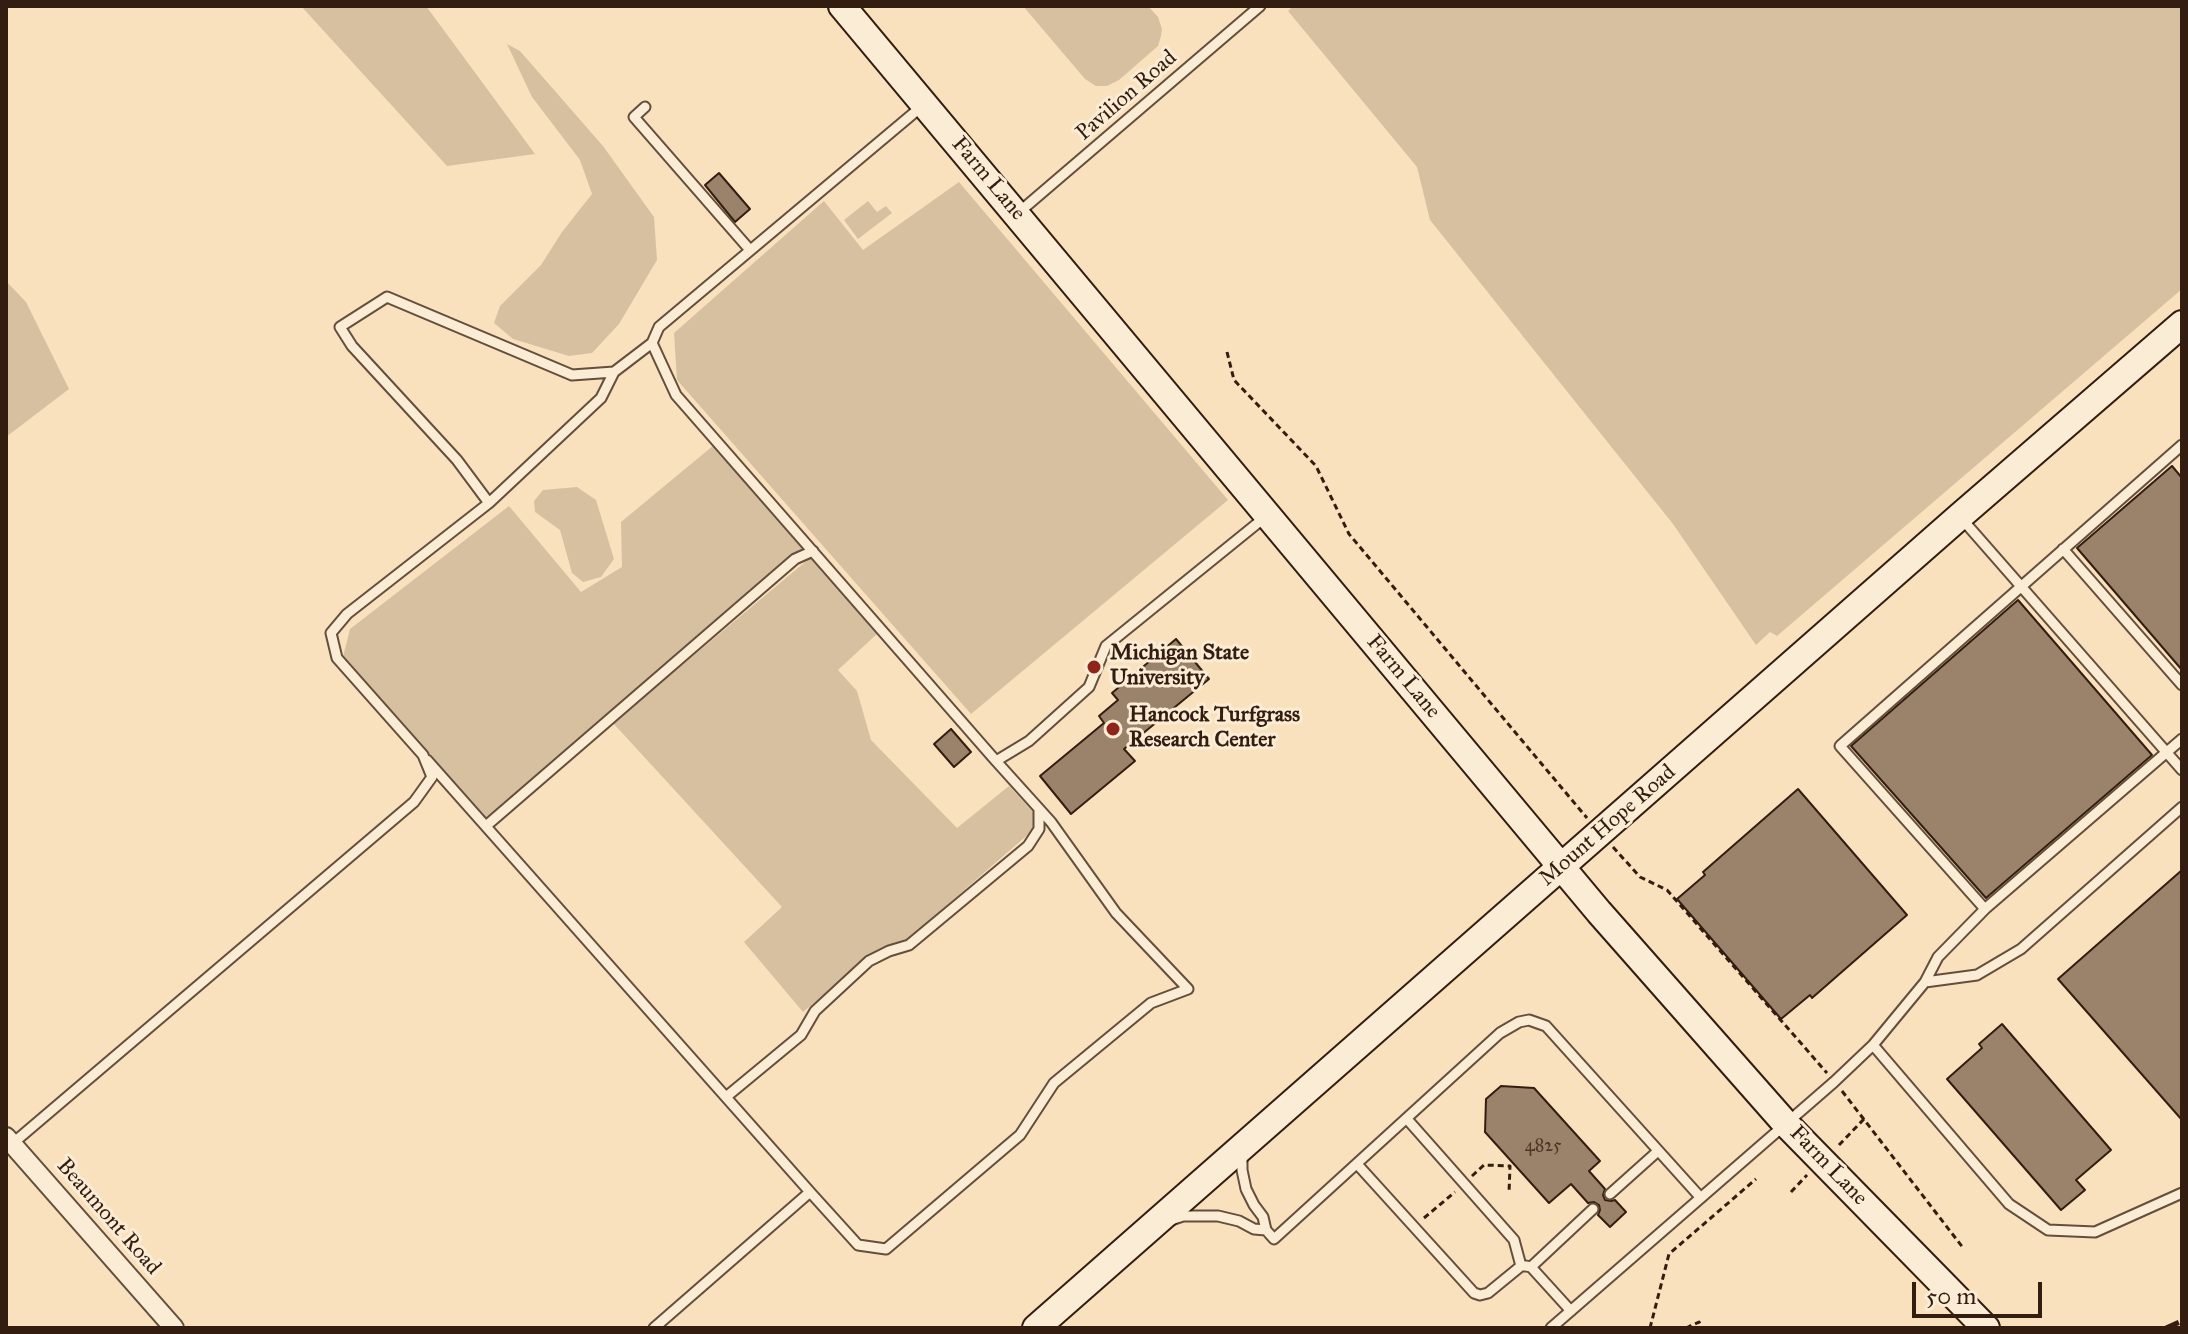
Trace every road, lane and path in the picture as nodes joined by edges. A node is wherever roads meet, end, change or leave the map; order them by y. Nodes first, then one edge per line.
1 (842, 6) edge
2 (1260, 6) edge
3 (925, 104) junction
4 (645, 107) dead end
5 (1017, 214) junction
6 (750, 250) junction
7 (2182, 324) edge
8 (652, 343) junction
9 (1227, 352) dead end
10 (614, 372) junction
11 (2182, 445) edge
12 (489, 503) junction
13 (1268, 515) junction
14 (1959, 517) junction
15 (2063, 549) junction
16 (813, 551) junction
17 (2023, 587) junction
18 (2182, 685) edge
19 (2182, 739) edge
20 (2167, 752) junction
21 (423, 755) junction
22 (996, 761) junction
23 (2182, 770) edge
24 (2182, 807) edge
25 (1039, 809) junction
26 (486, 826) junction
27 (1600, 833) junction
28 (1561, 867) junction
29 (1985, 909) junction
30 (1925, 982) junction
31 (1873, 1045) junction
32 (1834, 1082) junction
33 (726, 1097) junction
34 (1407, 1119) junction
35 (1786, 1124) junction
36 (9, 1141) edge
37 (1242, 1147) junction
38 (1658, 1151) junction
39 (1357, 1164) junction
40 (1756, 1179) dead end
41 (810, 1192) junction
42 (2182, 1193) edge
43 (1610, 1194) dead end
44 (1701, 1198) junction
45 (1593, 1209) dead end
46 (1152, 1226) junction
47 (1266, 1230) junction
48 (1964, 1249) dead end
49 (1526, 1266) junction
50 (1571, 1311) junction
51 (174, 1328) edge
52 (654, 1328) edge
53 (1036, 1328) edge
54 (1551, 1328) edge
55 (1650, 1328) edge
56 (1686, 1328) edge
57 (1702, 1328) edge
58 (1986, 1328) edge

1 - 3 street, Farm Lane
2 - 5 lane, Pavilion Road
3 - 5 street, Farm Lane
3 - 6 lane
4 - 6 lane
5 - 13 street, Farm Lane
6 - 8 lane
7 - 14 street, Mount Hope Road
8 - 10 lane
8 - 16 lane
9 - 27 path
10 - 12 lane
10 - 12 lane
11 - 15 lane
12 - 21 lane
13 - 22 lane
13 - 28 street, Farm Lane
14 - 17 lane
14 - 27 street, Mount Hope Road
15 - 17 lane
15 - 18 lane
16 - 22 lane
16 - 26 lane
17 - 20 lane
17 - 29 lane
19 - 20 lane
20 - 23 lane
20 - 29 lane
21 - 26 lane
21 - 36 lane
22 - 25 lane
24 - 30 lane
25 - 33 lane
25 - 41 lane
26 - 33 lane
27 - 28 street, Mount Hope Road
27 - 32 path
28 - 35 street, Farm Lane
28 - 37 street, Mount Hope Road
29 - 30 lane
30 - 31 lane
31 - 32 lane
31 - 42 lane
32 - 35 lane
32 - 48 path
33 - 41 lane
34 - 38 lane
34 - 39 lane
34 - 49 lane
35 - 44 lane
35 - 58 street, Farm Lane
36 - 51 street, Beaumont Road
37 - 46 street, Mount Hope Road
37 - 47 lane
38 - 43 lane
38 - 44 lane
39 - 47 lane
39 - 49 lane
40 - 55 path
41 - 52 lane
44 - 50 lane
45 - 49 lane
46 - 47 lane
46 - 53 street, Mount Hope Road
49 - 50 lane
50 - 54 lane
56 - 57 path

